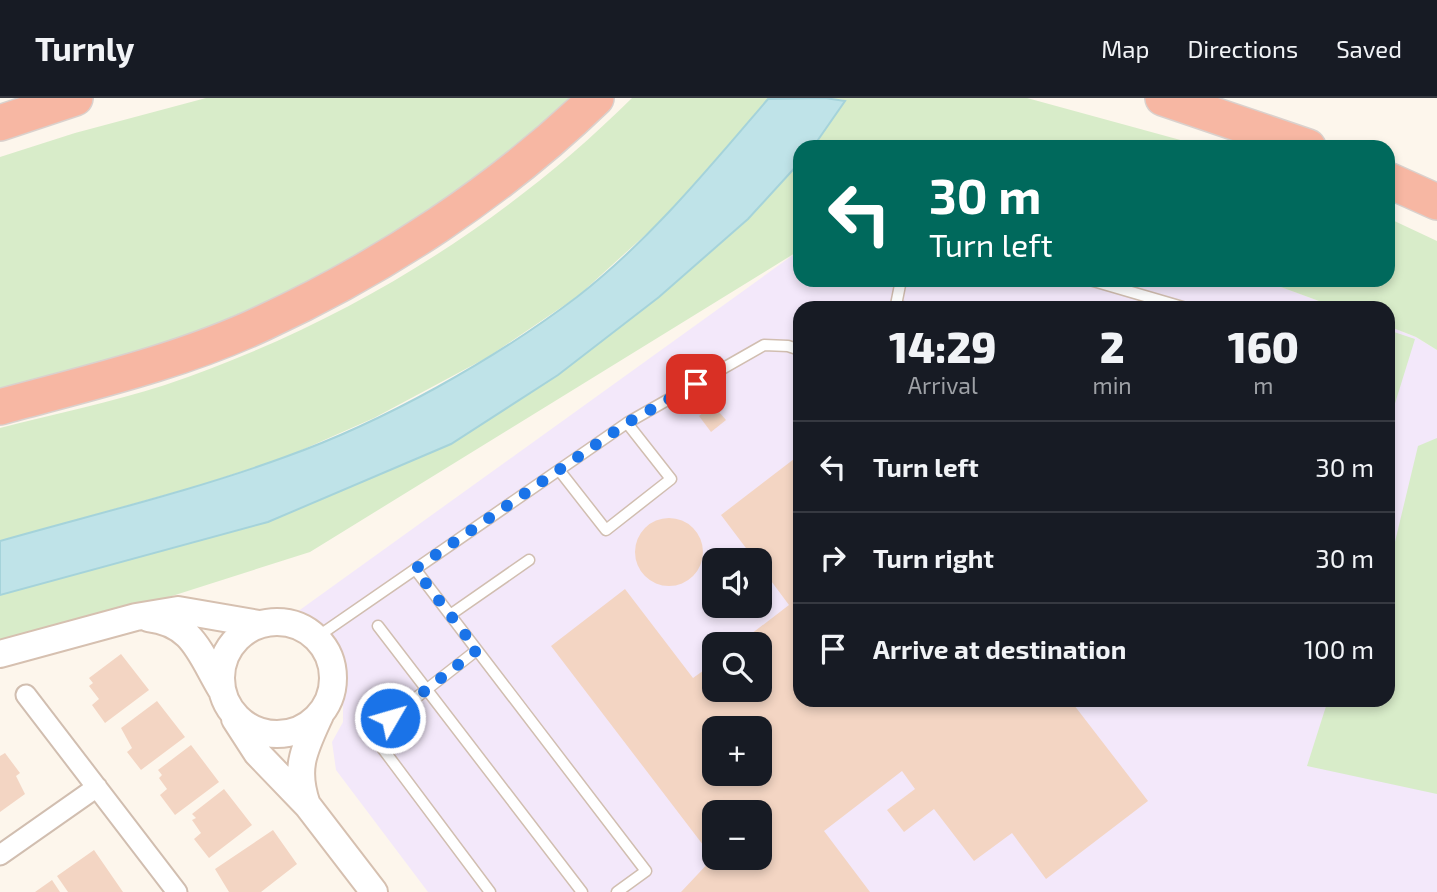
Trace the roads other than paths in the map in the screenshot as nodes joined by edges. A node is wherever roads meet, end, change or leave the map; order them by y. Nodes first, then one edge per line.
1 (75, 98) edge
2 (1163, 98) edge
3 (586, 108) edge
4 (0, 122) edge
5 (1287, 140) edge
6 (1395, 183) edge
7 (1437, 202) edge
8 (1114, 287) edge
9 (1162, 301) edge
10 (793, 347) edge
11 (0, 407) edge
12 (627, 423) junction
13 (559, 470) junction
14 (529, 560) dead end
15 (415, 569) junction
16 (450, 615) junction
17 (136, 617) junction
18 (259, 624) junction
19 (378, 626) dead end
20 (317, 637) junction
21 (477, 650) junction
22 (0, 654) edge
23 (428, 689) junction
24 (26, 695) dead end
25 (225, 699) junction
26 (320, 714) junction
27 (97, 787) junction
28 (308, 806) junction
29 (0, 855) edge
30 (177, 892) edge
31 (374, 892) edge
32 (490, 892) edge
33 (582, 892) edge
34 (617, 892) edge

1 - 4 highway
2 - 5 highway
3 - 11 highway
6 - 7 highway
8 - 9 lane
10 - 12 lane
12 - 13 lane
12 - 13 lane
13 - 15 lane
14 - 16 lane
15 - 16 lane
15 - 20 lane
16 - 21 lane
17 - 18 street
17 - 22 street
17 - 25 street
18 - 20 street
18 - 25 street
19 - 23 lane
20 - 26 street
21 - 23 lane
21 - 34 lane
23 - 32 lane
23 - 33 lane
24 - 27 street
25 - 26 street
25 - 28 street
26 - 28 street
27 - 29 street
27 - 30 street
28 - 31 street

